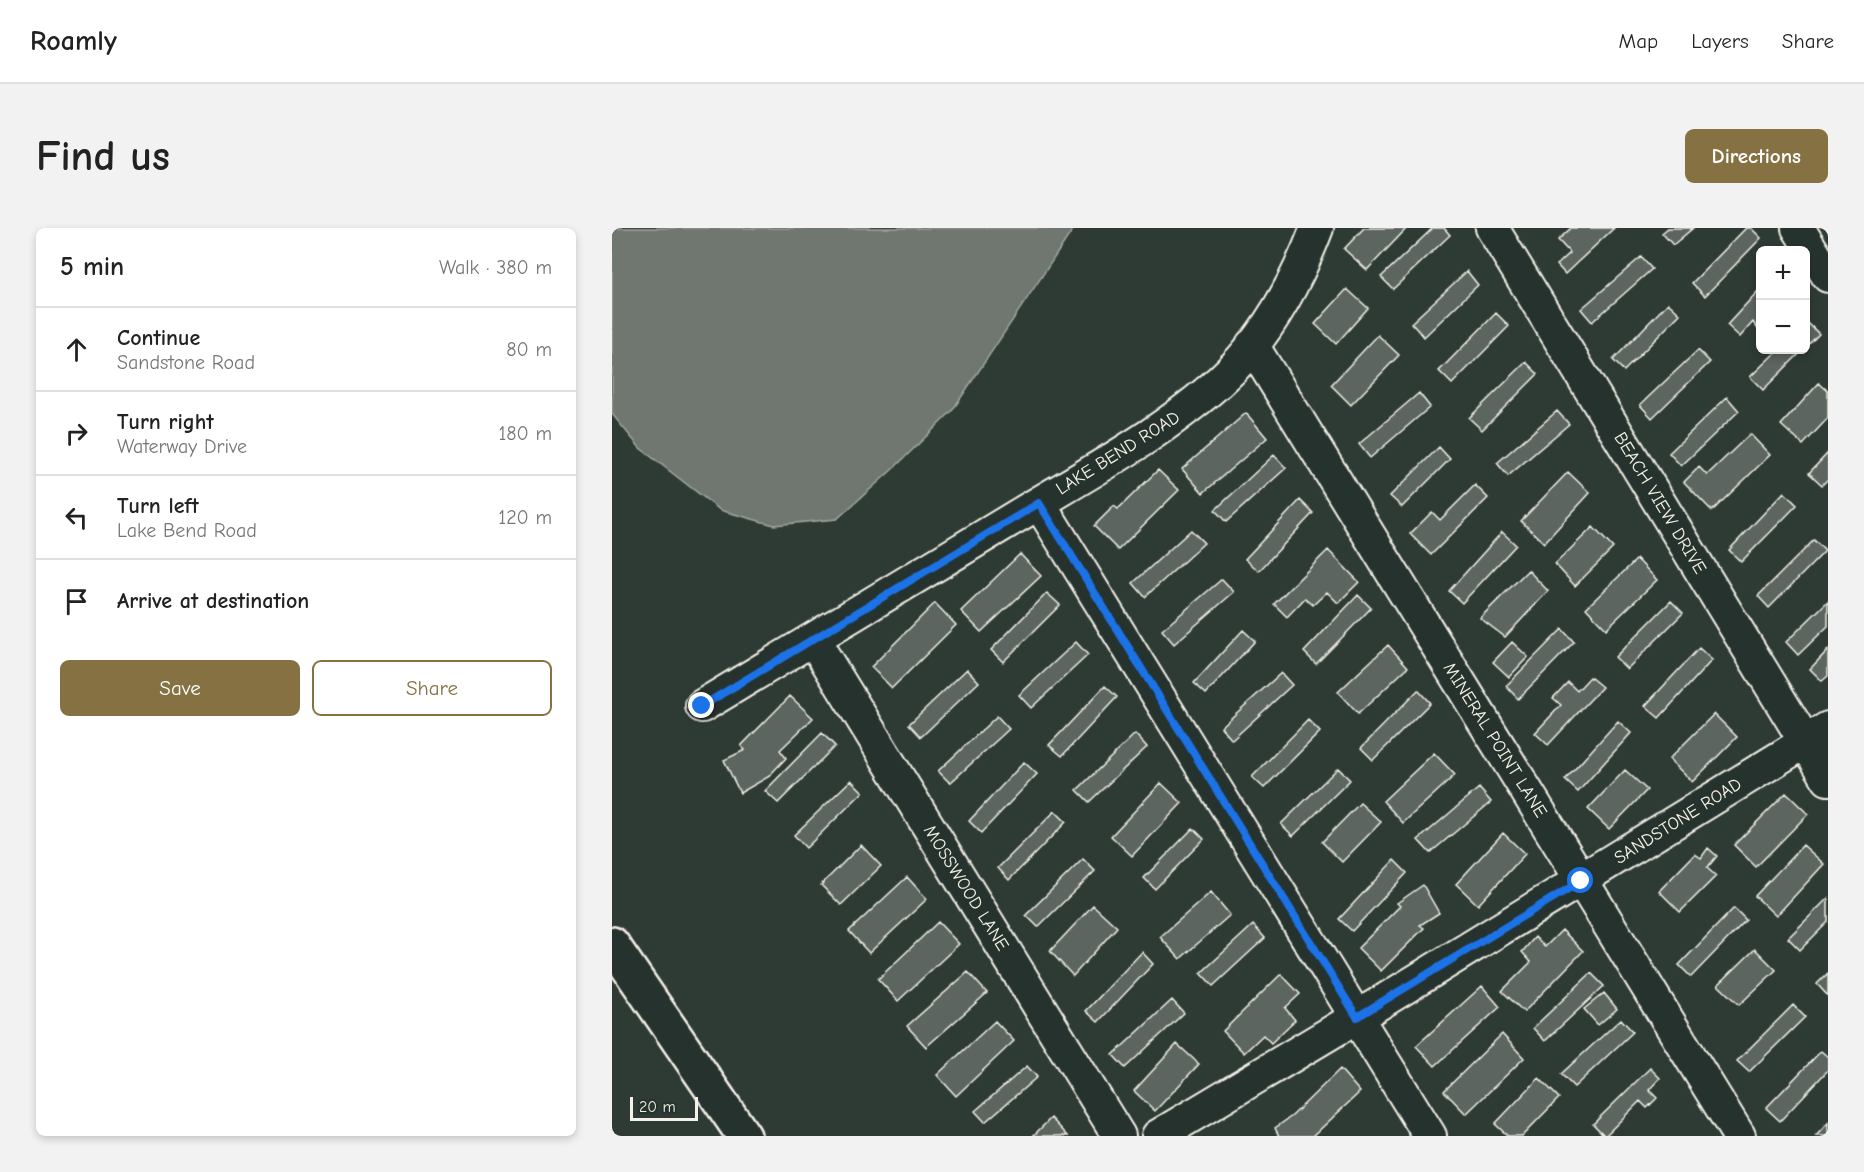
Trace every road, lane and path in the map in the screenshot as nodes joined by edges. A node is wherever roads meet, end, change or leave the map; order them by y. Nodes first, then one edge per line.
1 (1317, 228) edge
2 (1492, 228) edge
3 (1798, 228) edge
4 (1828, 276) edge
5 (1252, 345) junction
6 (1039, 503) junction
7 (813, 639) junction
8 (702, 706) dead end
9 (1817, 735) edge
10 (1828, 779) edge
11 (1581, 881) junction
12 (612, 944) edge
13 (1357, 1017) junction
14 (744, 1136) edge
15 (1119, 1136) edge
16 (1158, 1136) edge
17 (1430, 1136) edge
18 (1738, 1136) edge

1 - 5 street, LAKE BEND ROAD
2 - 9 street, BEACH VIEW DRIVE
3 - 4 street
5 - 6 street, LAKE BEND ROAD
5 - 11 street, MINERAL POINT LANE
6 - 7 street, LAKE BEND ROAD
6 - 13 street
7 - 8 street, LAKE BEND ROAD
7 - 15 street, MOSSWOOD LANE
9 - 10 street, BEACH VIEW DRIVE
9 - 11 street, SANDSTONE ROAD
11 - 13 street, SANDSTONE ROAD
11 - 18 street, MINERAL POINT LANE
12 - 14 main road
13 - 16 street, SANDSTONE ROAD
13 - 17 street

